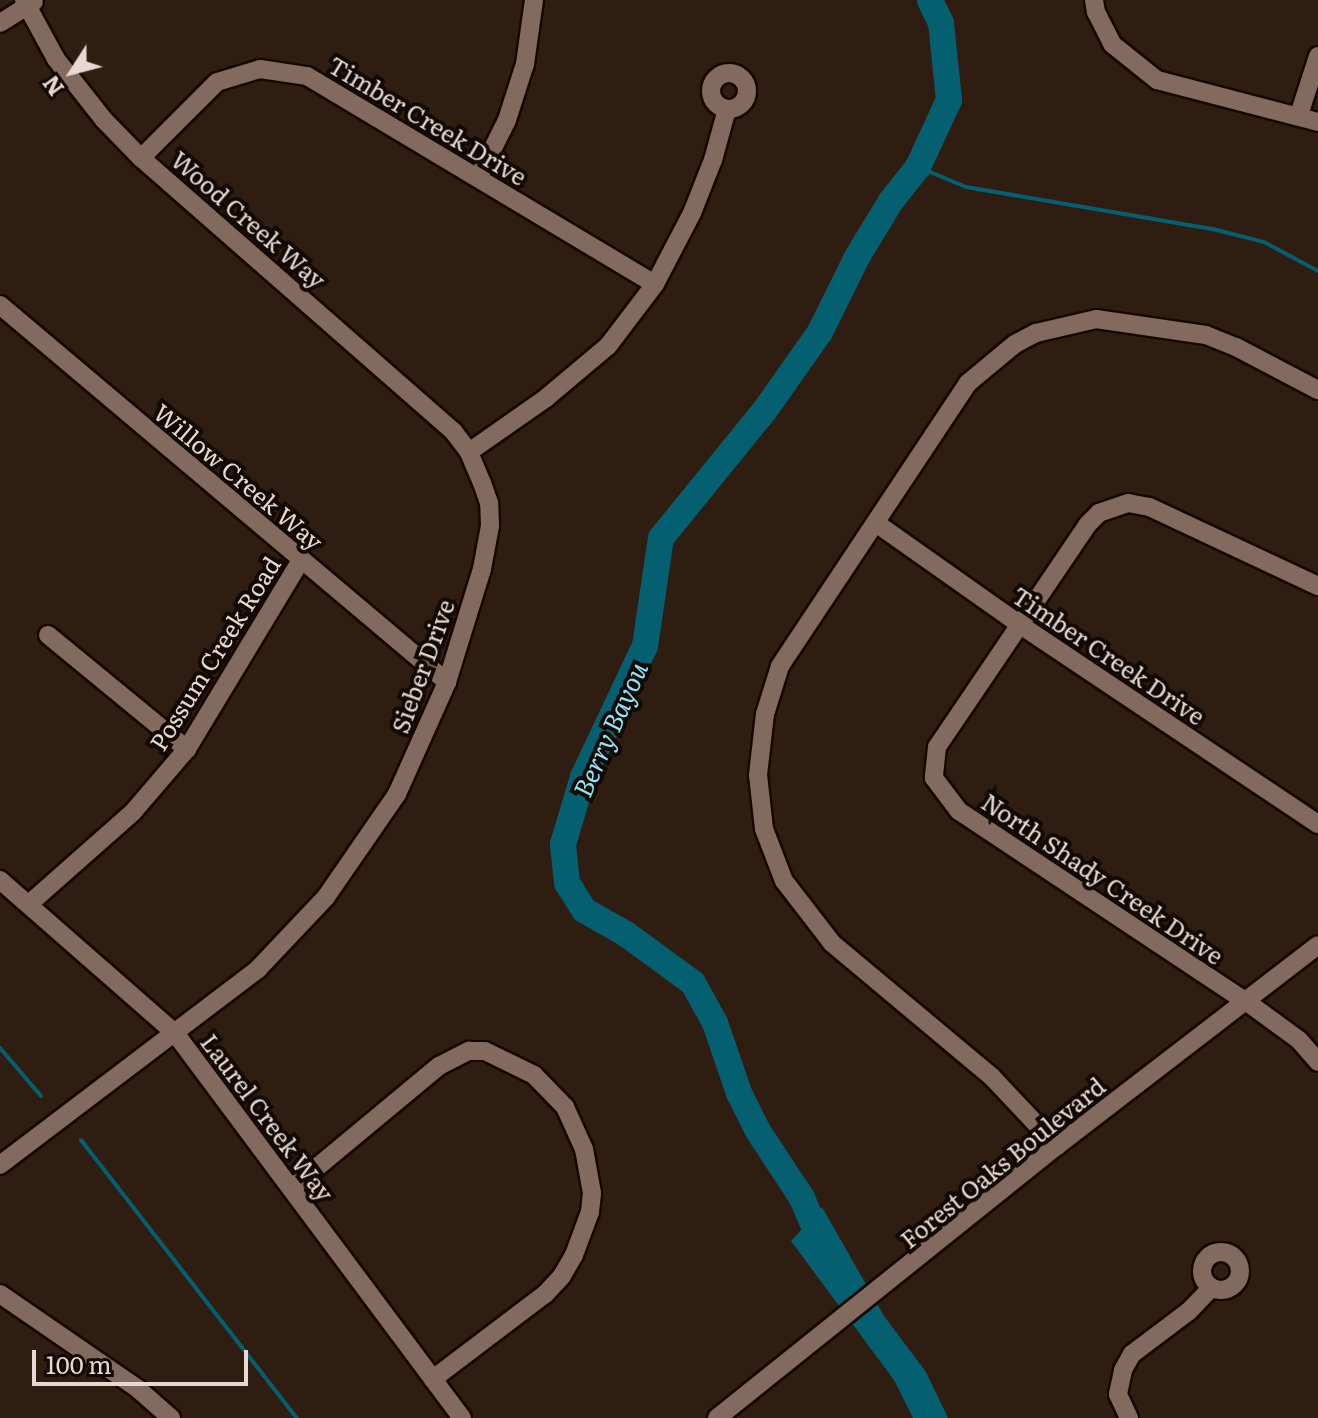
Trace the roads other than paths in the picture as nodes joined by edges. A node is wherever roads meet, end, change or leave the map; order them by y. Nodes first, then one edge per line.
1 (534, 0) edge
2 (1094, 0) edge
3 (29, 2) edge
4 (0, 23) edge
5 (1318, 56) edge
6 (727, 109) dead end
7 (1299, 115) junction
8 (1318, 122) edge
9 (141, 158) junction
10 (478, 178) junction
11 (655, 284) junction
12 (0, 305) edge
13 (1318, 390) edge
14 (469, 452) junction
15 (876, 523) junction
16 (301, 560) junction
17 (1318, 586) edge
18 (1019, 624) junction
19 (48, 635) dead end
20 (447, 682) junction
21 (187, 749) junction
22 (1318, 824) edge
23 (0, 880) edge
24 (29, 904) junction
25 (1318, 945) edge
26 (1247, 1002) junction
27 (175, 1033) junction
28 (1318, 1062) edge
29 (1057, 1146) junction
30 (0, 1165) edge
31 (292, 1188) junction
32 (1211, 1288) dead end
33 (0, 1294) edge
34 (433, 1379) junction
35 (171, 1418) edge
36 (462, 1418) edge
37 (717, 1418) edge
38 (1129, 1418) edge

1 - 10 street
2 - 7 street
3 - 4 street
3 - 9 street, Wood Creek Way
5 - 7 street
6 - 11 street
7 - 8 street
9 - 10 street, Timber Creek Drive
9 - 14 street, Wood Creek Way
10 - 11 street, Timber Creek Drive
11 - 14 street
12 - 16 street, Willow Creek Way
13 - 15 street
14 - 20 street, Sieber Drive
15 - 18 street, Timber Creek Drive
15 - 29 street
16 - 20 street, Willow Creek Way
16 - 21 street, Possum Creek Road
17 - 18 street, North Shady Creek Drive
18 - 22 street, Timber Creek Drive
18 - 26 street, North Shady Creek Drive
19 - 21 street
20 - 27 street, Sieber Drive
21 - 24 street, Possum Creek Road
23 - 24 street, Laurel Creek Way
24 - 27 street, Laurel Creek Way
25 - 26 street, Forest Oaks Boulevard
26 - 28 street, North Shady Creek Drive
26 - 29 street, Forest Oaks Boulevard
27 - 30 street, Sieber Drive
27 - 31 street, Laurel Creek Way
29 - 37 street, Forest Oaks Boulevard
31 - 34 street, Laurel Creek Way
31 - 34 street
32 - 38 street
33 - 35 street
34 - 36 street, Laurel Creek Way

